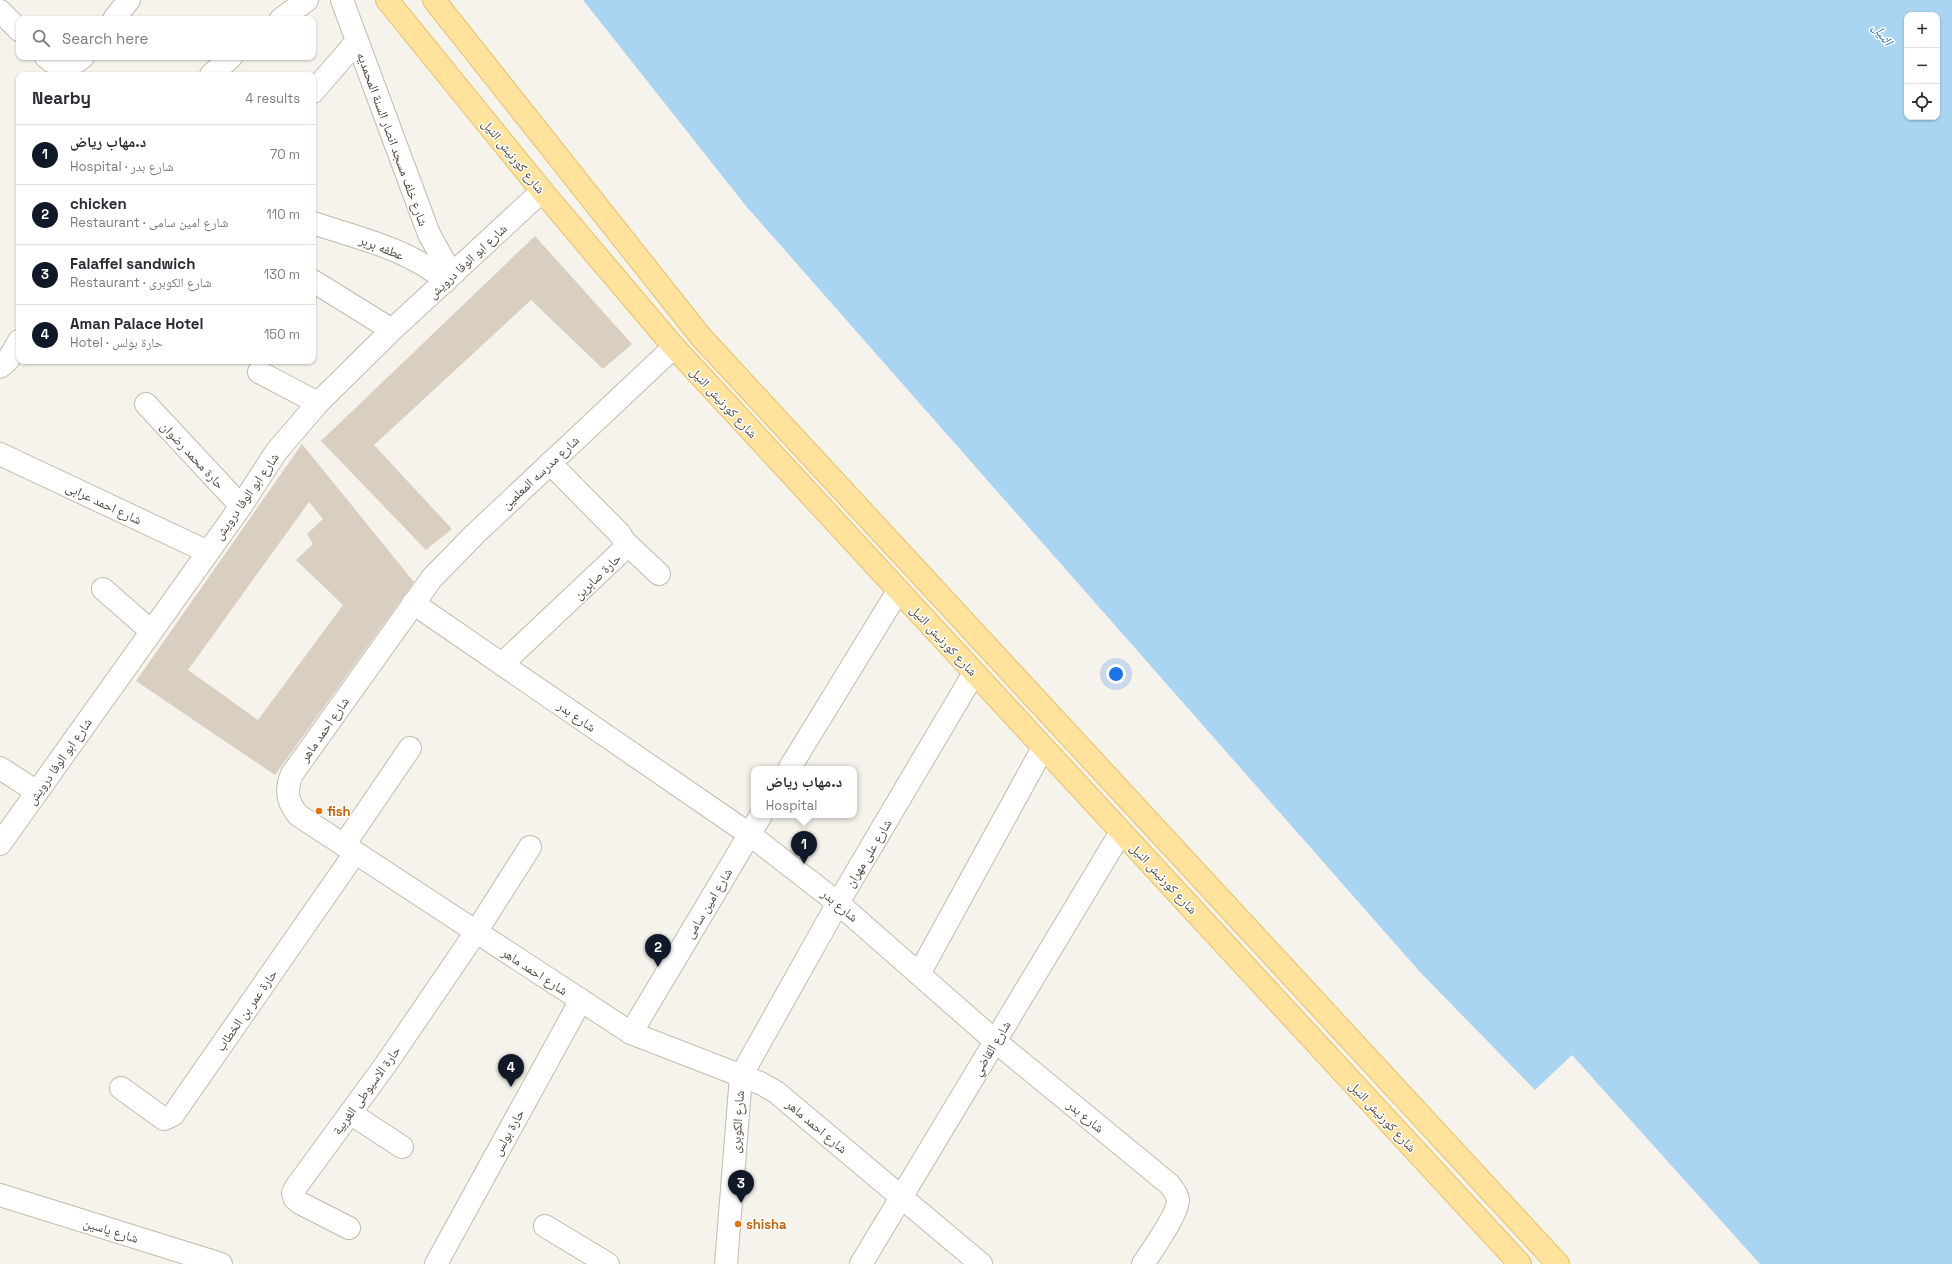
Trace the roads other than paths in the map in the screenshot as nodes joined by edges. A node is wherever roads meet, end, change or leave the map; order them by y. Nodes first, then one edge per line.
1 (130, 0) edge
2 (307, 0) edge
3 (342, 0) edge
4 (387, 0) edge
5 (434, 0) edge
6 (0, 13) edge
7 (117, 16) edge
8 (285, 16) edge
9 (16, 27) edge
10 (357, 41) junction
11 (50, 60) edge
12 (79, 60) edge
13 (227, 60) edge
14 (214, 72) edge
15 (316, 89) edge
16 (542, 191) junction
17 (316, 224) edge
18 (450, 277) junction
19 (316, 283) edge
20 (392, 330) junction
21 (16, 346) edge
22 (674, 347) junction
23 (0, 367) edge
24 (259, 372) dead end
25 (318, 403) junction
26 (146, 404) dead end
27 (0, 454) edge
28 (550, 463) junction
29 (241, 506) junction
30 (624, 541) junction
31 (208, 552) junction
32 (659, 574) dead end
33 (103, 589) dead end
34 (898, 591) junction
35 (413, 603) junction
36 (151, 632) junction
37 (502, 664) junction
38 (974, 673) junction
39 (410, 748) dead end
40 (1043, 748) junction
41 (791, 766) edge
42 (0, 768) edge
43 (37, 792) junction
44 (758, 818) edge
45 (1121, 832) junction
46 (749, 834) junction
47 (0, 844) edge
48 (530, 847) dead end
49 (350, 849) junction
50 (838, 903) junction
51 (476, 932) junction
52 (919, 974) junction
53 (581, 1000) junction
54 (631, 1034) junction
55 (995, 1041) junction
56 (741, 1076) junction
57 (121, 1088) dead end
58 (350, 1113) junction
59 (402, 1147) dead end
60 (0, 1196) edge
61 (901, 1197) junction
62 (545, 1226) dead end
63 (349, 1228) dead end
64 (976, 1262) edge
65 (221, 1264) edge
66 (436, 1264) edge
67 (608, 1264) edge
68 (726, 1264) edge
69 (861, 1264) edge
70 (1143, 1264) edge
71 (1520, 1264) edge
72 (1558, 1264) edge

1 - 7 street
2 - 8 street
3 - 10 street, شارع خلف مسجد انصار السنة المحمديه
4 - 16 main road, شارع كورنيش النيل
5 - 72 main road, شارع كورنيش النيل
6 - 9 street
10 - 15 street
10 - 18 street, شارع خلف مسجد انصار السنة المحمديه
11 - 12 street
13 - 14 street
16 - 18 street, شارع ابو الوفا درويش
16 - 22 main road, شارع كورنيش النيل
17 - 18 street, عطفه بربر
18 - 20 street, شارع ابو الوفا درويش
19 - 20 street
20 - 25 street, شارع ابو الوفا درويش
21 - 23 street
22 - 28 street, شارع مدرسه المعلمين
22 - 34 main road, شارع كورنيش النيل
24 - 25 street
25 - 29 street, شارع ابو الوفا درويش
26 - 29 street, حارة محمد رضوان
27 - 31 street, شارع احمد عرابى
28 - 30 street, حارة صابرين
28 - 35 street, شارع مدرسه المعلمين
29 - 31 street, شارع ابو الوفا درويش
30 - 32 street
30 - 37 street, حارة صابرين
31 - 36 street, شارع ابو الوفا درويش
33 - 36 street
34 - 38 main road, شارع كورنيش النيل
34 - 41 street
35 - 37 street, شارع بدر
35 - 49 street, شارع احمد ماهر
36 - 43 street, شارع ابو الوفا درويش
37 - 46 street, شارع بدر
38 - 40 main road, شارع كورنيش النيل
38 - 50 street, شارع على مهران
39 - 49 street
40 - 45 main road, شارع كورنيش النيل
40 - 52 street
42 - 43 street
43 - 47 street, شارع ابو الوفا درويش
44 - 46 street, شارع امين سامى
45 - 55 street, شارع القاضي
45 - 71 main road, شارع كورنيش النيل
46 - 50 street, شارع بدر
46 - 54 street, شارع امين سامى
48 - 51 street, حارة الاسيوطى الغربية
49 - 51 street, شارع احمد ماهر
49 - 57 street, حارة عمر بن الخطاب
50 - 52 street, شارع بدر
50 - 56 street, شارع على مهران
51 - 53 street, شارع احمد ماهر
51 - 58 street, حارة الاسيوطى الغربية
52 - 55 street, شارع بدر
53 - 54 street, شارع احمد ماهر
53 - 66 street, حارة بولس
54 - 56 street, شارع احمد ماهر
55 - 61 street, شارع القاضي
55 - 70 street, شارع بدر
56 - 61 street, شارع احمد ماهر
56 - 68 street, شارع الكوبرى
58 - 59 street
58 - 63 street, حارة الاسيوطى الغربية
60 - 65 street, شارع ياسين
61 - 64 street, شارع احمد ماهر
61 - 69 street, شارع القاضي
62 - 67 street

